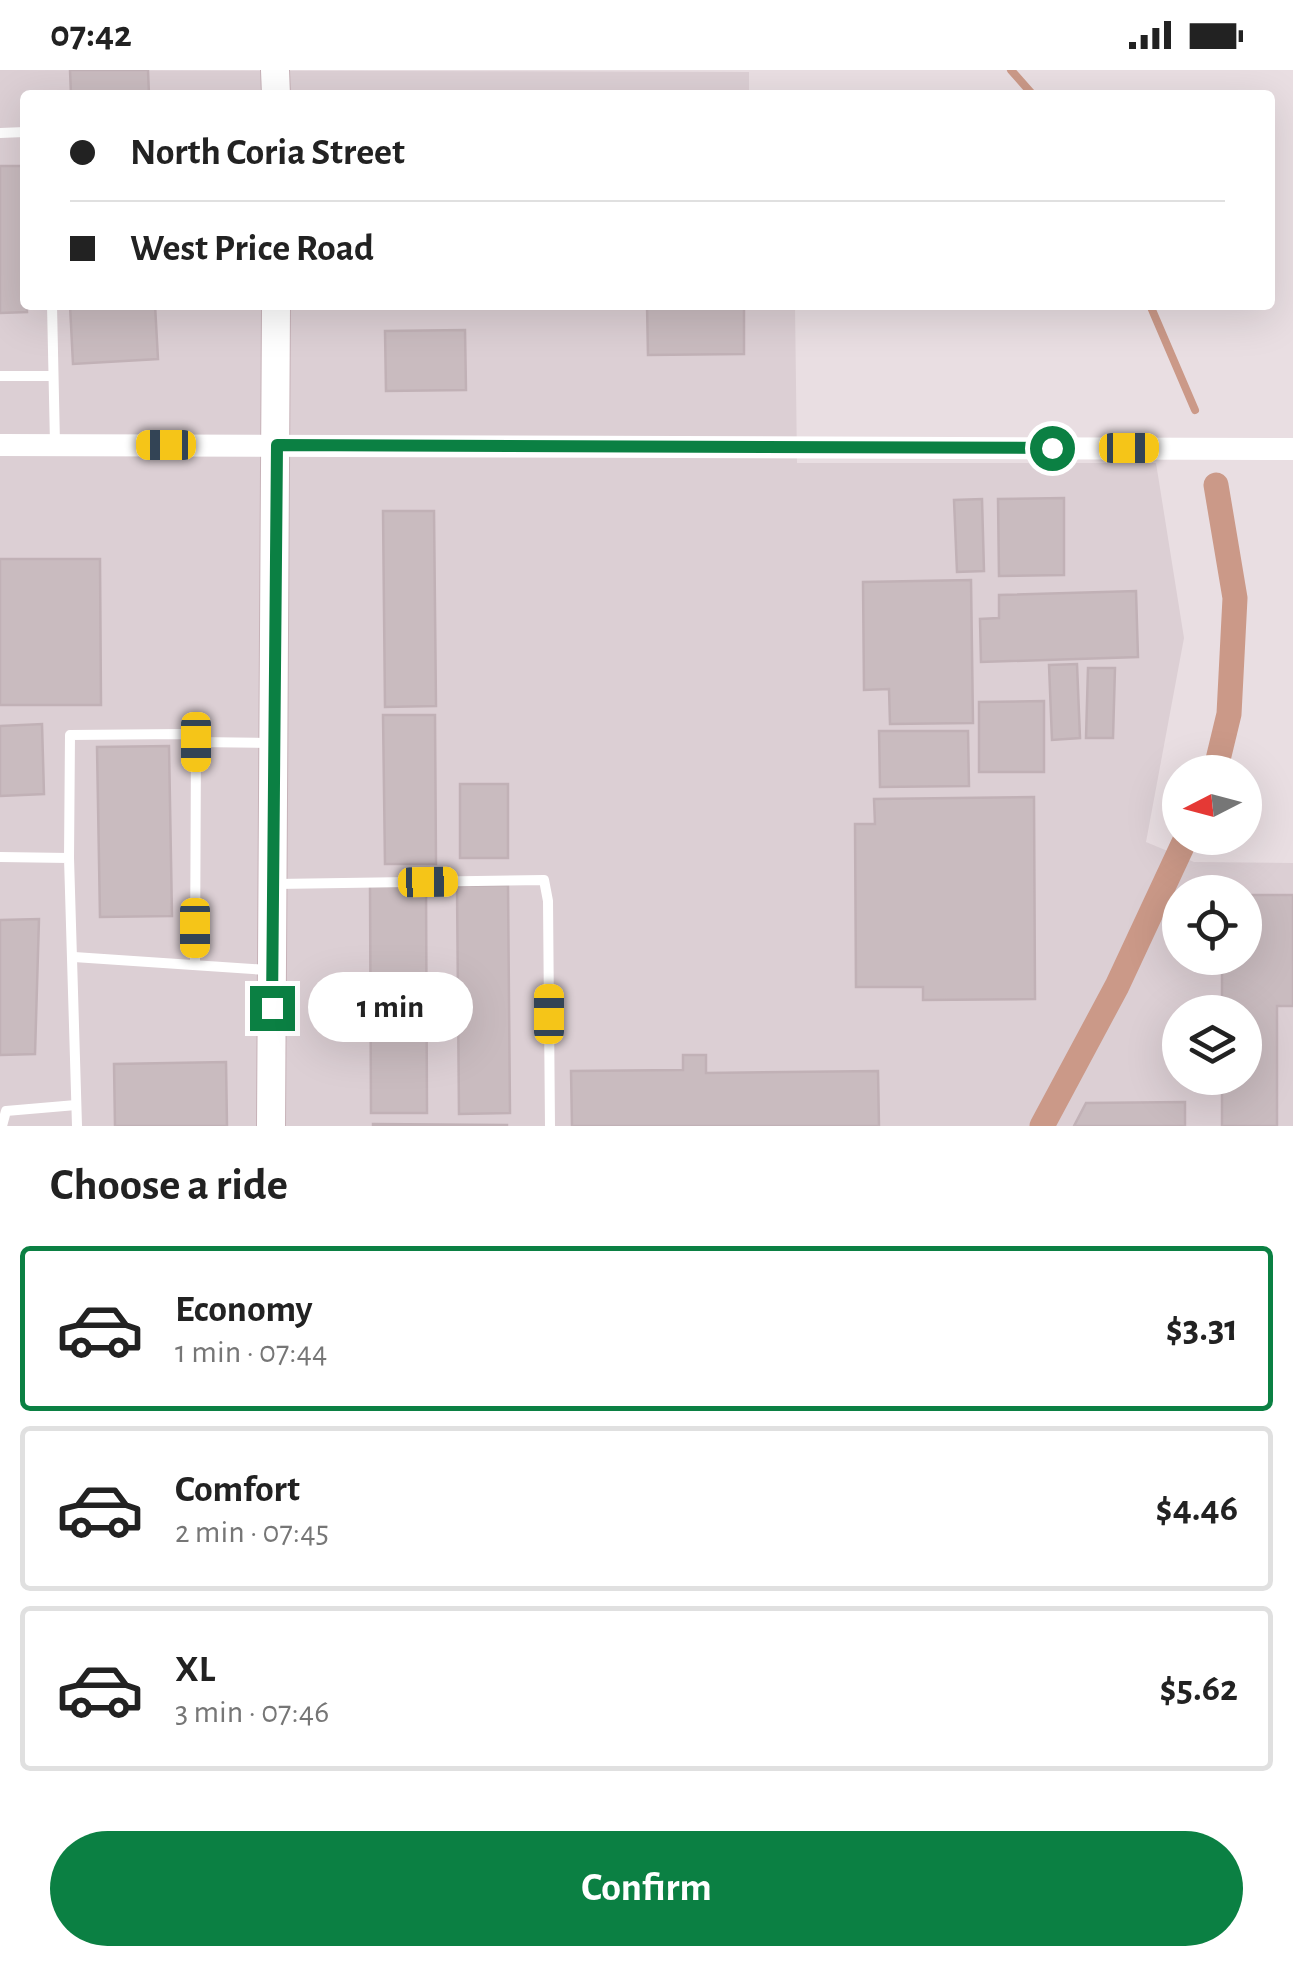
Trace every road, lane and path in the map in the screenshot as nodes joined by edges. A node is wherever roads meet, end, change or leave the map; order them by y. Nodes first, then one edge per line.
1 (52, 310) edge
2 (276, 310) edge
3 (0, 376) edge
4 (52, 376) junction
5 (56, 445) junction
6 (277, 445) junction
7 (0, 446) edge
8 (1293, 449) edge
9 (196, 742) junction
10 (274, 744) junction
11 (0, 857) edge
12 (69, 858) junction
13 (273, 884) junction
14 (74, 957) junction
15 (195, 965) junction
16 (272, 971) junction
17 (76, 1105) junction
18 (2, 1126) edge
19 (77, 1126) edge
20 (271, 1126) edge
21 (550, 1126) edge

1 - 4 lane
2 - 6 main road
3 - 4 lane
4 - 5 lane
5 - 6 street
5 - 7 street
6 - 8 street
6 - 10 main road
9 - 10 lane
9 - 12 lane
9 - 15 lane
10 - 13 main road
11 - 12 lane
12 - 14 lane
13 - 16 main road
13 - 21 lane
14 - 15 lane
14 - 17 lane
15 - 16 lane
16 - 20 main road
17 - 18 lane
17 - 19 lane

